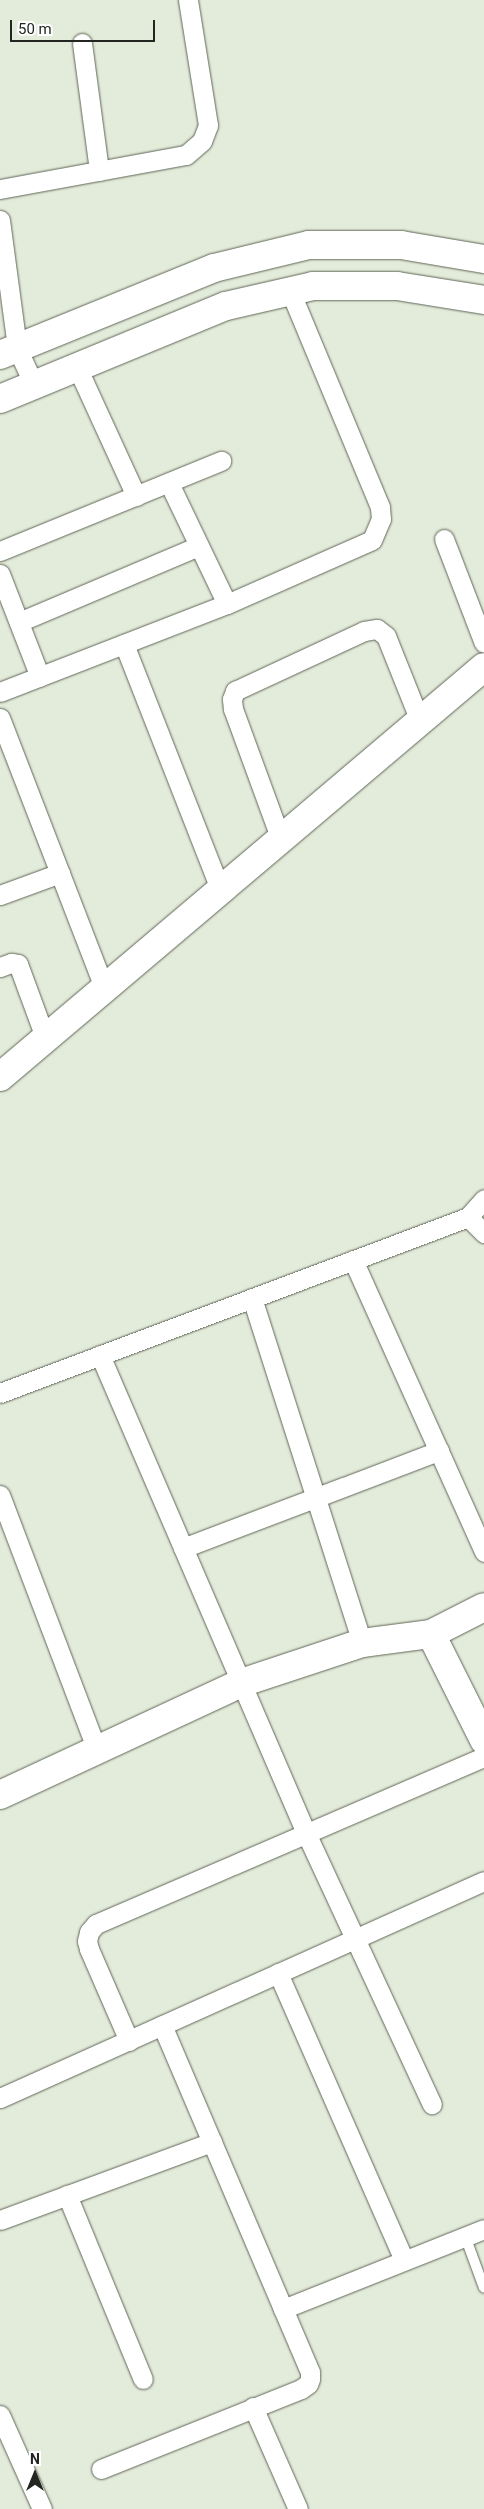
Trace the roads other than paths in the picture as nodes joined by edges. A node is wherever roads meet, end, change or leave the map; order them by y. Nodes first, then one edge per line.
1 (188, 0) edge
2 (82, 43) dead end
3 (98, 171) junction
4 (0, 189) edge
5 (0, 220) edge
6 (484, 259) edge
7 (290, 291) junction
8 (484, 300) edge
9 (8, 352) edge
10 (77, 367) junction
11 (34, 385) junction
12 (0, 399) edge
13 (221, 461) dead end
14 (169, 483) junction
15 (136, 496) junction
16 (444, 539) dead end
17 (199, 546) junction
18 (0, 551) edge
19 (0, 574) edge
20 (227, 604) junction
21 (19, 622) junction
22 (484, 643) edge
23 (124, 644) junction
24 (484, 667) edge
25 (40, 677) junction
26 (0, 692) edge
27 (0, 718) edge
28 (420, 721) junction
29 (281, 840) junction
30 (60, 873) junction
31 (221, 891) junction
32 (0, 895) edge
33 (0, 967) edge
34 (104, 990) junction
35 (46, 1040) junction
36 (0, 1078) edge
37 (484, 1199) edge
38 (468, 1217) junction
39 (484, 1233) edge
40 (353, 1260) junction
41 (252, 1298) junction
42 (100, 1355) junction
43 (0, 1393) edge
44 (439, 1451) junction
45 (0, 1495) edge
46 (315, 1498) junction
47 (183, 1548) junction
48 (484, 1552) edge
49 (484, 1607) edge
50 (430, 1634) junction
51 (362, 1644) junction
52 (241, 1683) junction
53 (484, 1740) edge
54 (97, 1750) junction
55 (484, 1757) edge
56 (0, 1795) edge
57 (306, 1833) junction
58 (484, 1881) edge
59 (354, 1939) junction
60 (278, 1973) junction
61 (162, 2025) junction
62 (129, 2041) junction
63 (0, 2098) edge
64 (432, 2104) dead end
65 (212, 2142) junction
66 (67, 2195) junction
67 (0, 2220) edge
68 (484, 2229) edge
69 (465, 2236) junction
70 (404, 2260) junction
71 (484, 2288) edge
72 (283, 2309) junction
73 (143, 2379) dead end
74 (253, 2408) junction
75 (0, 2416) edge
76 (101, 2469) dead end
77 (42, 2509) edge
78 (298, 2509) edge

1 - 3 street
2 - 3 street
3 - 4 street
5 - 9 street
6 - 9 street
7 - 8 street
7 - 10 street
7 - 20 street
9 - 11 street
10 - 11 street
10 - 15 street
11 - 12 street
13 - 14 street
14 - 15 street
14 - 17 street
15 - 18 street
16 - 22 street
17 - 20 street
17 - 21 street
19 - 21 street
20 - 23 street
21 - 25 street
23 - 25 street
23 - 31 street
24 - 28 street
25 - 26 street
27 - 30 street
28 - 29 street
28 - 29 street
29 - 31 street
30 - 32 street
30 - 34 street
31 - 34 street
33 - 35 street
34 - 35 street
35 - 36 street
37 - 38 street
38 - 39 street
38 - 40 street
40 - 41 street
40 - 44 street
41 - 42 street
41 - 46 street
42 - 43 street
42 - 47 street
44 - 46 street
44 - 48 street
45 - 54 street
46 - 47 street
46 - 51 street
47 - 52 street
49 - 50 street
50 - 51 street
50 - 53 street
51 - 52 street
52 - 54 street
52 - 57 street
54 - 56 street
55 - 57 street
57 - 59 street
57 - 62 street
58 - 59 street
59 - 60 street
59 - 64 street
60 - 61 street
60 - 70 street
61 - 62 street
61 - 65 street
62 - 63 street
65 - 66 street
65 - 72 street
66 - 67 street
66 - 73 street
68 - 69 street
69 - 70 street
69 - 71 lane
70 - 72 street
72 - 74 street
74 - 76 street
74 - 78 street
75 - 77 street

